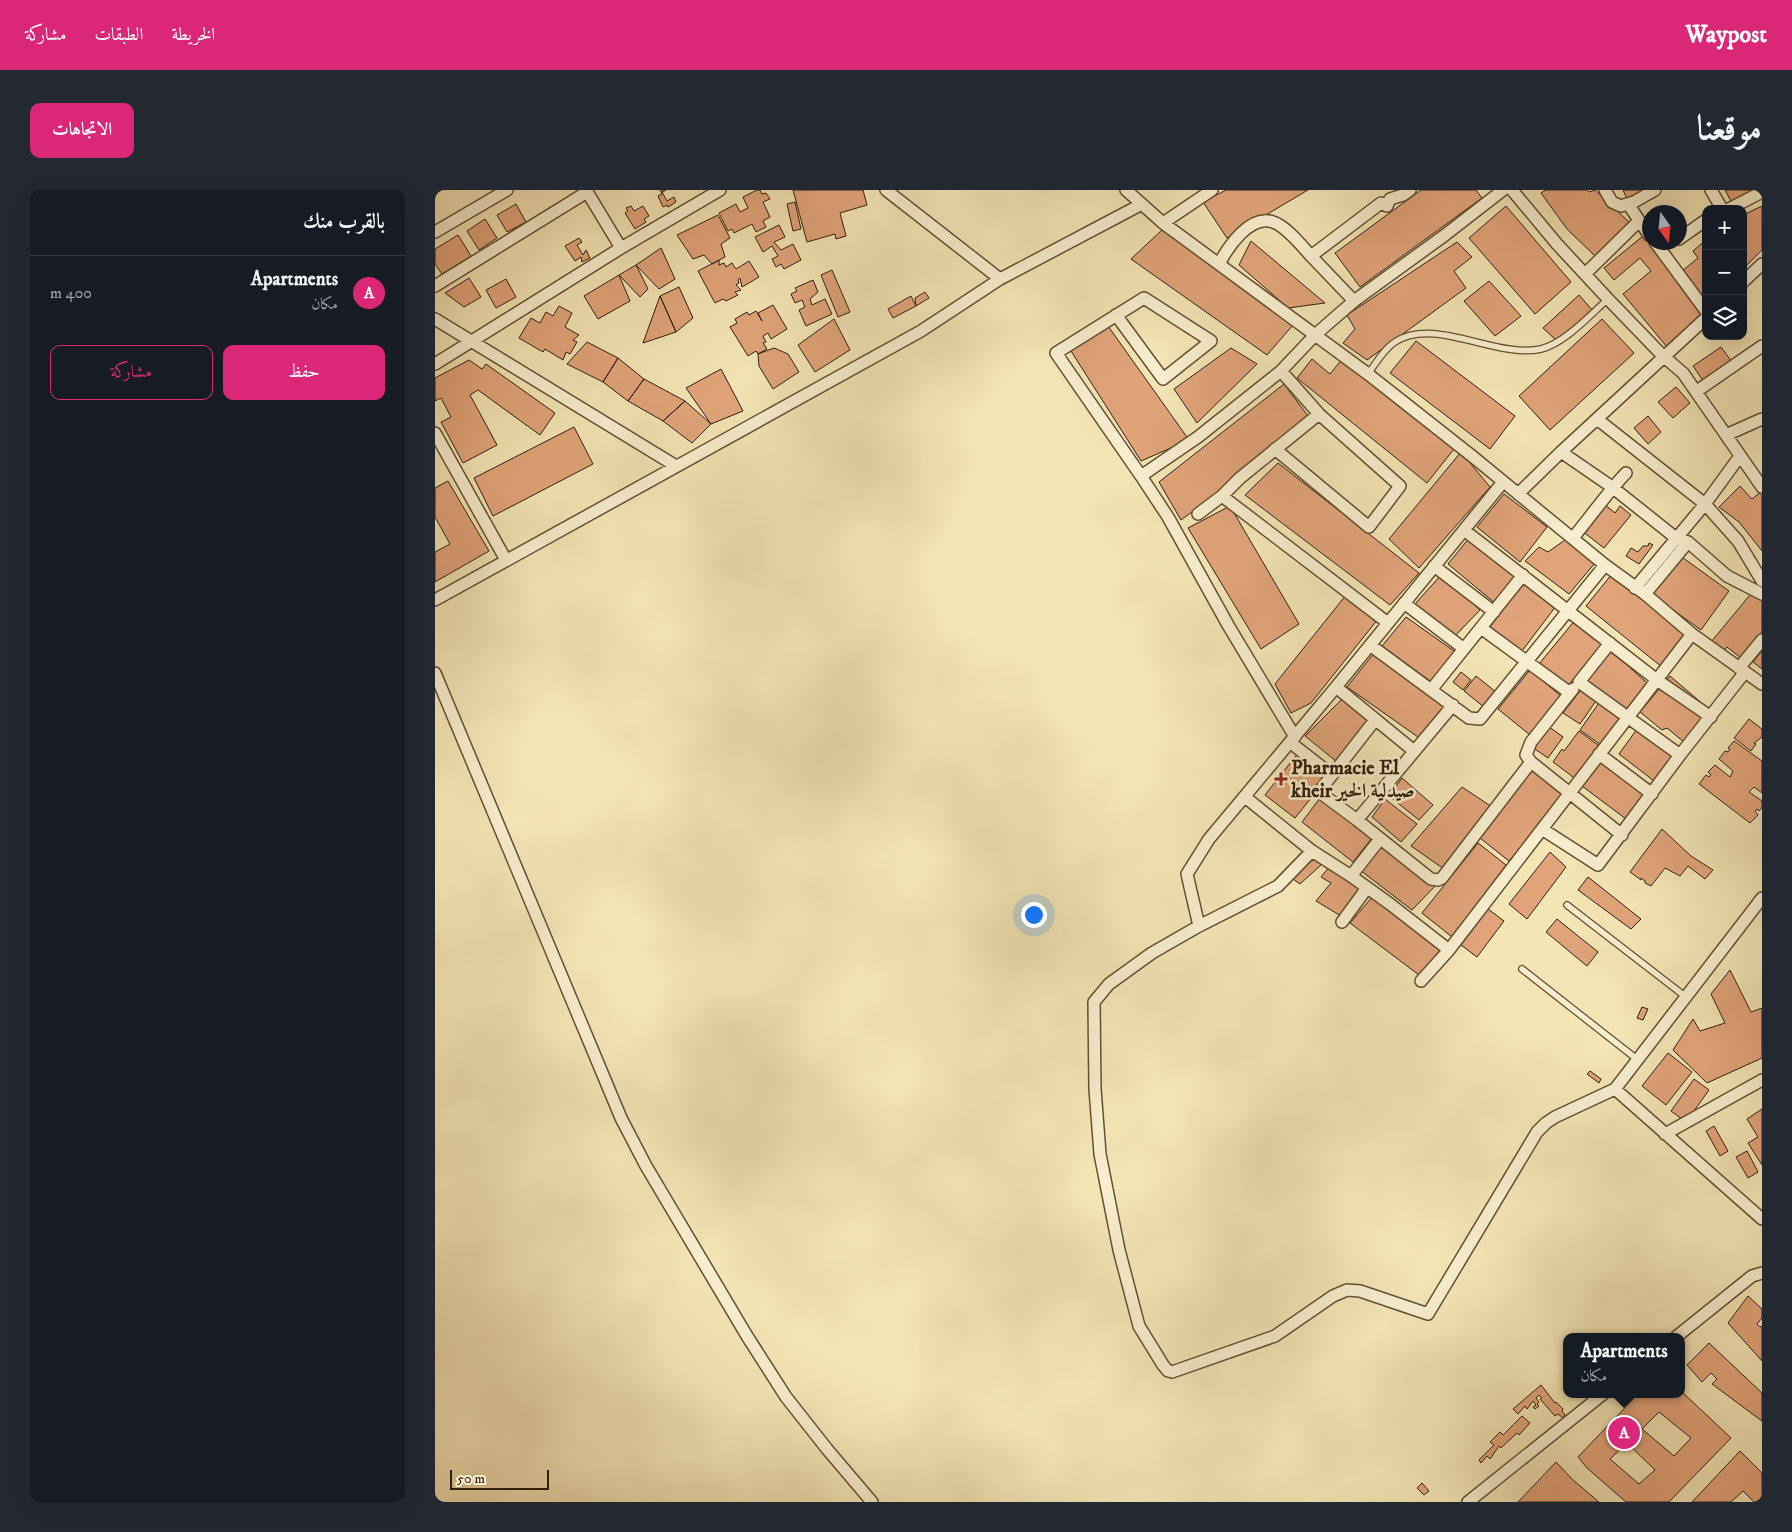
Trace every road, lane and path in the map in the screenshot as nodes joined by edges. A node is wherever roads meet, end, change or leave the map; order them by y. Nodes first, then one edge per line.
1 (507, 190) edge
2 (721, 190) edge
3 (886, 190) edge
4 (1126, 190) edge
5 (1212, 190) edge
6 (1410, 190) edge
7 (1503, 190) edge
8 (1512, 190) edge
9 (1605, 190) edge
10 (1655, 190) edge
11 (1711, 190) edge
12 (587, 191) edge
13 (1762, 192) edge
14 (1142, 204) junction
15 (1628, 204) junction
16 (1720, 205) edge
17 (1737, 205) edge
18 (1639, 221) junction
19 (1163, 223) junction
20 (1702, 223) edge
21 (1642, 225) edge
22 (435, 232) edge
23 (1687, 233) edge
24 (621, 248) junction
25 (1661, 250) edge
26 (1311, 256) junction
27 (1219, 264) junction
28 (1762, 264) edge
29 (1585, 274) junction
30 (1747, 278) edge
31 (1000, 279) junction
32 (435, 286) edge
33 (1608, 299) junction
34 (1354, 301) junction
35 (1702, 306) edge
36 (1116, 315) junction
37 (435, 319) edge
38 (1702, 322) edge
39 (1315, 334) junction
40 (472, 340) junction
41 (1762, 346) edge
42 (1663, 356) junction
43 (435, 364) edge
44 (1281, 371) junction
45 (1368, 374) junction
46 (1697, 391) junction
47 (1319, 414) junction
48 (1597, 419) junction
49 (1762, 419) edge
50 (435, 434) edge
51 (1726, 435) junction
52 (1275, 450) junction
53 (1561, 452) junction
54 (1740, 456) junction
55 (675, 466) junction
56 (1626, 473) dead end
57 (1141, 476) junction
58 (1503, 482) junction
59 (1612, 487) junction
60 (1762, 487) edge
61 (1518, 494) junction
62 (1222, 496) junction
63 (1705, 504) junction
64 (1198, 514) dead end
65 (1464, 530) junction
66 (1573, 538) junction
67 (1682, 540) junction
68 (506, 560) junction
69 (1605, 565) junction
70 (1435, 566) junction
71 (1523, 575) junction
72 (1762, 581) edge
73 (1640, 591) junction
74 (1762, 594) edge
75 (435, 600) edge
76 (1404, 603) junction
77 (1569, 610) junction
78 (1494, 612) junction
79 (1388, 623) junction
80 (1481, 628) junction
81 (1692, 634) junction
82 (1762, 640) edge
83 (1610, 643) junction
84 (1370, 645) junction
85 (1463, 648) junction
86 (1527, 662) junction
87 (1742, 670) junction
88 (435, 673) edge
89 (1657, 680) junction
90 (1579, 682) junction
91 (1762, 684) edge
92 (1336, 687) junction
93 (1431, 690) junction
94 (1570, 693) junction
95 (1453, 705) junction
96 (1711, 717) junction
97 (1628, 718) junction
98 (1375, 720) junction
99 (1293, 740) junction
100 (1414, 751) junction
101 (1599, 754) junction
102 (1680, 755) junction
103 (1531, 762) junction
104 (1332, 775) junction
105 (1569, 793) junction
106 (1652, 794) junction
107 (1245, 797) junction
108 (1357, 820) junction
109 (1542, 829) junction
110 (1622, 835) junction
111 (1380, 839) junction
112 (1312, 850) junction
113 (1351, 876) junction
114 (1367, 888) junction
115 (1762, 898) edge
116 (1567, 905) dead end
117 (1342, 922) dead end
118 (1199, 926) junction
119 (1449, 950) junction
120 (1522, 969) dead end
121 (1421, 981) dead end
122 (1686, 996) junction
123 (1638, 1060) junction
124 (1762, 1080) edge
125 (1615, 1089) junction
126 (1665, 1134) junction
127 (1762, 1219) edge
128 (1762, 1273) edge
129 (1681, 1333) edge
130 (1598, 1398) edge
131 (1470, 1501) edge
132 (872, 1502) edge

1 - 22 street
2 - 24 street
3 - 31 street
4 - 14 street
5 - 19 street
6 - 26 street
7 - 34 street
8 - 29 street
9 - 15 street
10 - 15 street
11 - 16 street
12 - 24 street
12 - 32 street
13 - 17 street
14 - 19 street
14 - 31 street
15 - 18 street
18 - 21 street
18 - 29 street
19 - 27 street
20 - 23 street
24 - 40 street
25 - 35 street
26 - 27 street
26 - 34 street
27 - 39 street
28 - 30 street
29 - 33 street
31 - 55 street
33 - 42 street
33 - 45 lane
34 - 39 street
36 - 36 street
36 - 57 street
37 - 40 street
38 - 42 street
39 - 44 street
39 - 45 street
40 - 43 street
40 - 55 street
41 - 46 street
42 - 46 street
42 - 48 street
44 - 47 street
44 - 57 street
45 - 58 street
46 - 51 street
47 - 52 street
47 - 52 street
48 - 53 street
48 - 63 street
49 - 51 street
50 - 68 street
51 - 54 street
52 - 62 street
53 - 59 street
53 - 61 street
54 - 60 street
54 - 63 street
55 - 68 street
56 - 59 street
57 - 99 street
58 - 61 street
58 - 65 street
59 - 66 street
59 - 67 street
61 - 66 street
62 - 64 street
62 - 79 street
63 - 67 street
63 - 72 street
65 - 70 street
65 - 71 street
66 - 69 street
67 - 73 street
67 - 74 street
68 - 75 street
69 - 73 street
69 - 77 street
70 - 76 street
70 - 78 street
71 - 77 street
71 - 78 street
73 - 81 street
76 - 79 street
76 - 85 street
77 - 83 street
77 - 86 street
78 - 80 street
79 - 84 street
80 - 85 street
80 - 86 street
81 - 87 street
81 - 89 street
82 - 87 street
83 - 89 street
83 - 90 street
84 - 92 street
84 - 93 street
85 - 93 street
86 - 94 street
86 - 95 street
87 - 91 street
87 - 96 street
88 - 132 street
89 - 96 street
89 - 97 street
90 - 94 street
90 - 97 street
92 - 98 street
92 - 99 street
93 - 95 street
94 - 103 street
95 - 100 street
96 - 102 street
97 - 101 street
97 - 102 street
98 - 100 street
98 - 104 street
99 - 104 street
99 - 107 street
100 - 108 street
101 - 105 street
101 - 106 street
102 - 106 street
103 - 105 street
103 - 111 street
104 - 108 street
105 - 109 street
105 - 110 street
106 - 110 street
107 - 112 street
107 - 118 street
108 - 111 street
109 - 110 street
109 - 119 street
111 - 113 street
112 - 113 street
112 - 118 street
113 - 114 street
114 - 117 street
114 - 119 street
115 - 122 street
116 - 122 lane
118 - 125 street
119 - 121 street
120 - 123 lane
122 - 123 street
123 - 125 street
124 - 126 street
125 - 126 street
126 - 127 street
128 - 129 street
130 - 131 street

